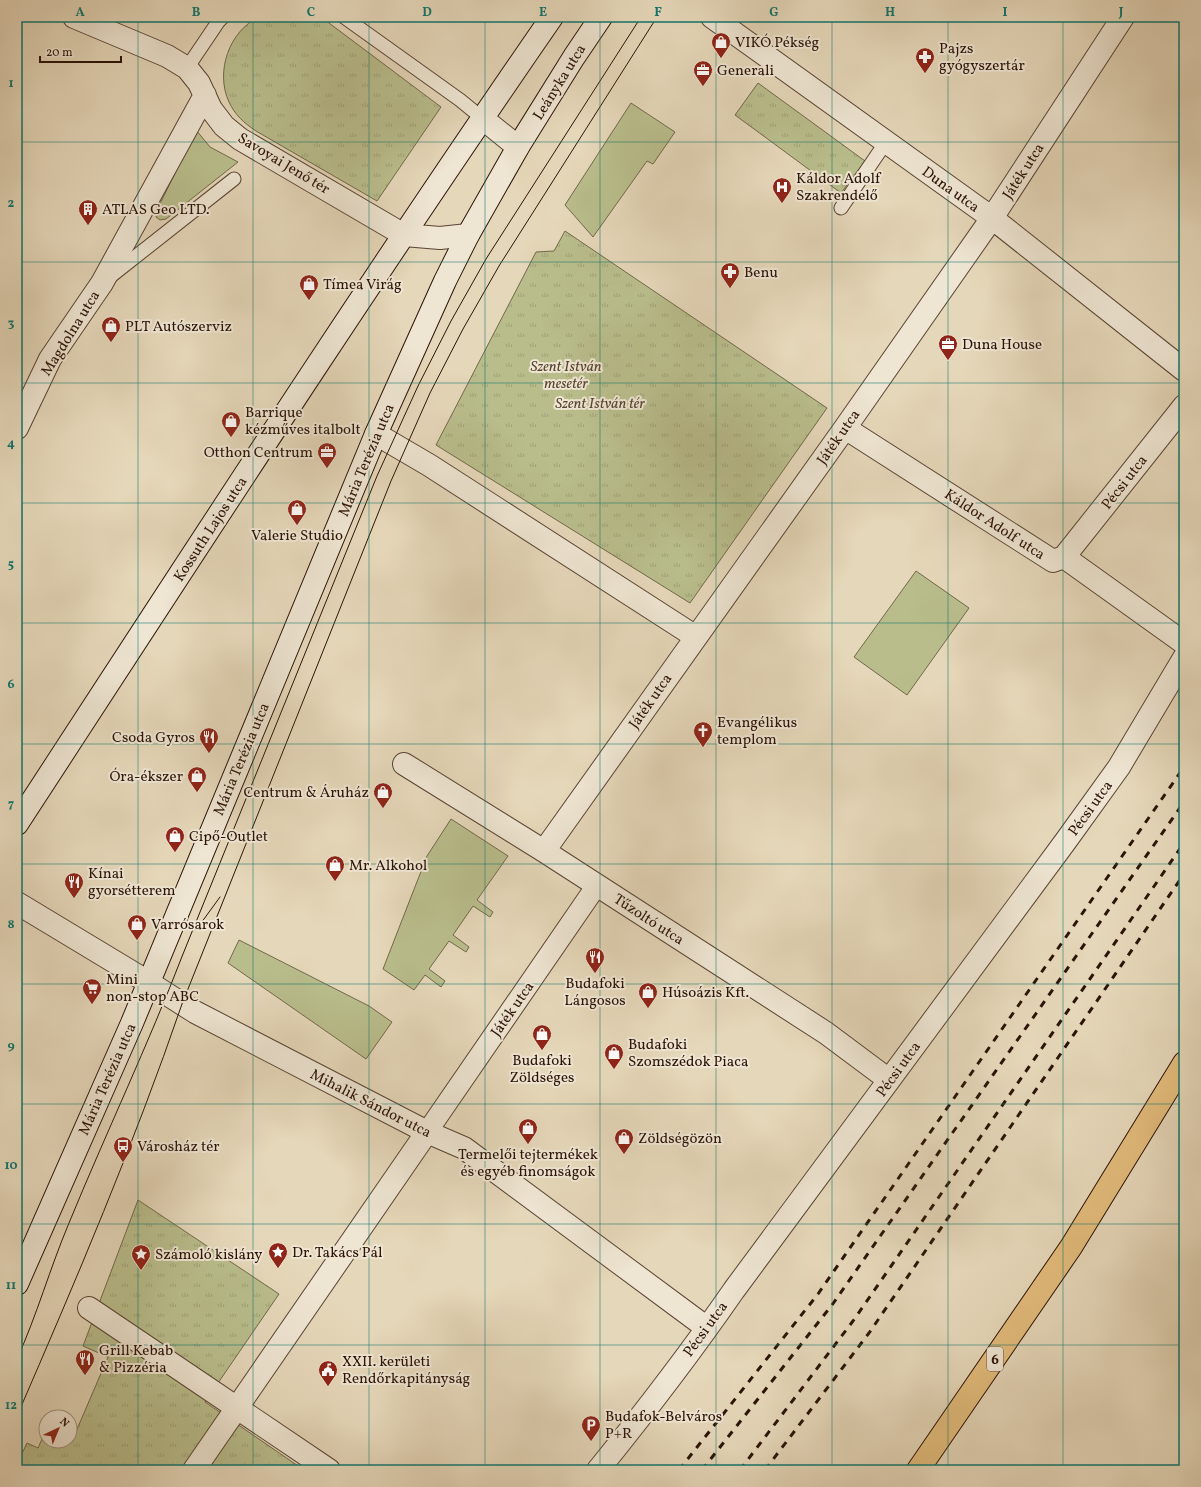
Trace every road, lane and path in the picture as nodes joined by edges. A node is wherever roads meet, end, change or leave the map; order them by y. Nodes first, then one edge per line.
1 (74, 17) edge
2 (223, 17) edge
3 (344, 17) edge
4 (552, 17) edge
5 (601, 17) edge
6 (712, 17) edge
7 (1123, 17) edge
8 (187, 68) junction
9 (205, 95) junction
10 (482, 118) junction
11 (886, 142) junction
12 (518, 147) junction
13 (234, 179) dead end
14 (841, 208) dead end
15 (992, 218) junction
16 (404, 235) junction
17 (468, 235) junction
18 (102, 283) junction
19 (1184, 370) edge
20 (1184, 406) edge
21 (17, 428) edge
22 (845, 428) junction
23 (376, 434) junction
24 (1064, 557) junction
25 (696, 637) junction
26 (1184, 642) edge
27 (1184, 658) edge
28 (404, 764) dead end
29 (17, 824) edge
30 (544, 851) junction
31 (597, 885) junction
32 (17, 903) edge
33 (148, 982) junction
34 (1184, 1062) edge
35 (890, 1080) junction
36 (427, 1132) junction
37 (17, 1284) edge
38 (88, 1308) dead end
39 (708, 1328) junction
40 (237, 1408) junction
41 (194, 1470) edge
42 (329, 1470) edge
43 (598, 1470) edge
44 (918, 1470) edge

1 - 8 street, Savoyai Jenő tér
2 - 8 lane
3 - 10 lane
4 - 10 street
5 - 12 street, Leányka utca
6 - 11 street, Duna utca
7 - 15 street, Játék utca
8 - 9 street, Savoyai Jenő tér
9 - 16 street, Savoyai Jenő tér
9 - 18 street, Magdolna utca
10 - 12 street
10 - 16 street
11 - 14 lane
11 - 15 street, Duna utca
12 - 17 street
13 - 18 lane, Magdolna utca
15 - 19 street, Duna utca
15 - 22 street, Játék utca
16 - 17 street, Savoyai Jenő tér
16 - 29 street, Kossuth Lajos utca
17 - 23 street, Mária Terézia utca
18 - 21 street, Magdolna utca
20 - 24 street, Pécsi utca
22 - 24 street, Káldor Adolf utca
22 - 25 street, Játék utca
23 - 25 street
23 - 33 street, Mária Terézia utca
24 - 26 street, Káldor Adolf utca
25 - 30 street, Játék utca
27 - 35 street, Pécsi utca
28 - 30 street, Tűzoltó utca
30 - 31 street, Tűzoltó utca
31 - 35 street, Tűzoltó utca
31 - 36 street, Játék utca
32 - 33 street, Mihalik Sándor utca
33 - 36 street, Mihalik Sándor utca
33 - 37 street, Mária Terézia utca
34 - 44 main road, 6
35 - 39 street, Pécsi utca
36 - 39 street, Mihalik Sándor utca
36 - 40 street
38 - 40 street
39 - 43 street, Pécsi utca
40 - 41 street
40 - 42 street

